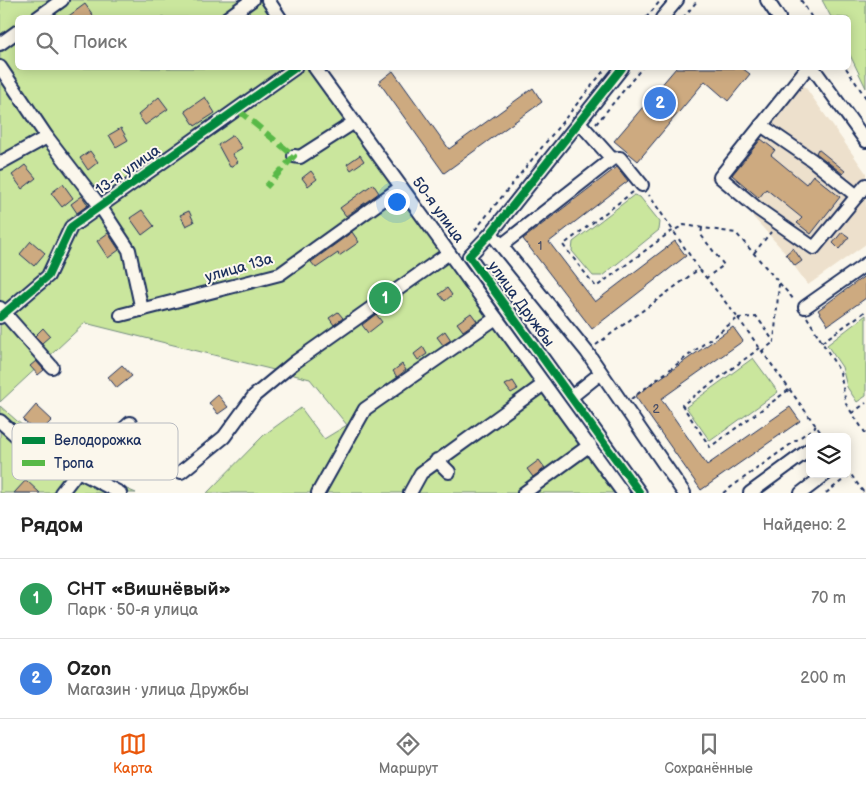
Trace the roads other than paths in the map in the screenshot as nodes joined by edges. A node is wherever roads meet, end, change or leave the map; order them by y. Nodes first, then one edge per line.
1 (62, 0) edge
2 (252, 0) edge
3 (268, 0) edge
4 (676, 0) edge
5 (767, 0) edge
6 (41, 15) edge
7 (231, 15) edge
8 (278, 15) edge
9 (664, 15) edge
10 (777, 15) edge
11 (15, 34) edge
12 (0, 44) edge
13 (0, 67) edge
14 (292, 70) edge
15 (316, 70) edge
16 (620, 70) edge
17 (806, 70) edge
18 (814, 70) edge
19 (579, 122) junction
20 (353, 123) junction
21 (761, 125) junction
22 (47, 137) junction
23 (866, 141) edge
24 (294, 156) dead end
25 (612, 159) junction
26 (0, 163) edge
27 (642, 185) road end
28 (866, 185) edge
29 (401, 188) junction
30 (857, 196) junction
31 (100, 206) junction
32 (491, 233) junction
33 (502, 245) junction
34 (449, 253) junction
35 (866, 264) edge
36 (802, 309) road end
37 (142, 310) junction
38 (2, 313) edge
39 (121, 315) dead end
40 (496, 318) junction
41 (52, 366) dead end
42 (601, 373) junction
43 (544, 384) junction
44 (571, 397) junction
45 (0, 420) edge
46 (12, 431) edge
47 (590, 445) junction
48 (806, 452) edge
49 (438, 460) junction
50 (181, 472) dead end
51 (449, 472) dead end
52 (821, 478) edge
53 (71, 480) edge
54 (97, 480) edge
55 (61, 493) edge
56 (120, 493) edge
57 (318, 493) edge
58 (410, 493) edge
59 (524, 493) edge
60 (623, 493) edge
61 (640, 493) edge
62 (684, 493) edge
63 (750, 493) edge
64 (801, 493) edge

1 - 6 street
2 - 7 street
3 - 8 street
4 - 9 street
5 - 10 street
11 - 12 street
13 - 22 street
14 - 31 street, 13-я улица
15 - 20 street, 50-я улица
16 - 19 street, улица Дружбы
17 - 21 street
18 - 23 street
19 - 25 street
19 - 32 street, улица Дружбы
20 - 24 street
20 - 29 street, 50-я улица
21 - 30 street
21 - 30 street
22 - 26 street
22 - 31 street
25 - 27 street
25 - 33 street
28 - 30 street
29 - 34 street, 50-я улица
29 - 37 street, улица 13а
31 - 37 street
31 - 38 street, 13-я улица
32 - 33 street
32 - 44 street, улица Дружбы
33 - 42 street
34 - 40 street, 50-я улица
34 - 50 street
35 - 36 street
37 - 39 street, улица 13а
38 - 41 street
40 - 43 street, 50-я улица
40 - 57 street
42 - 44 street
42 - 62 street
43 - 47 street, 50-я улица
43 - 49 street
44 - 61 street, улица Дружбы
45 - 46 street
47 - 59 street
47 - 60 street, 50-я улица
48 - 63 street
49 - 51 street
49 - 58 street
52 - 64 street
53 - 55 street
54 - 56 street

